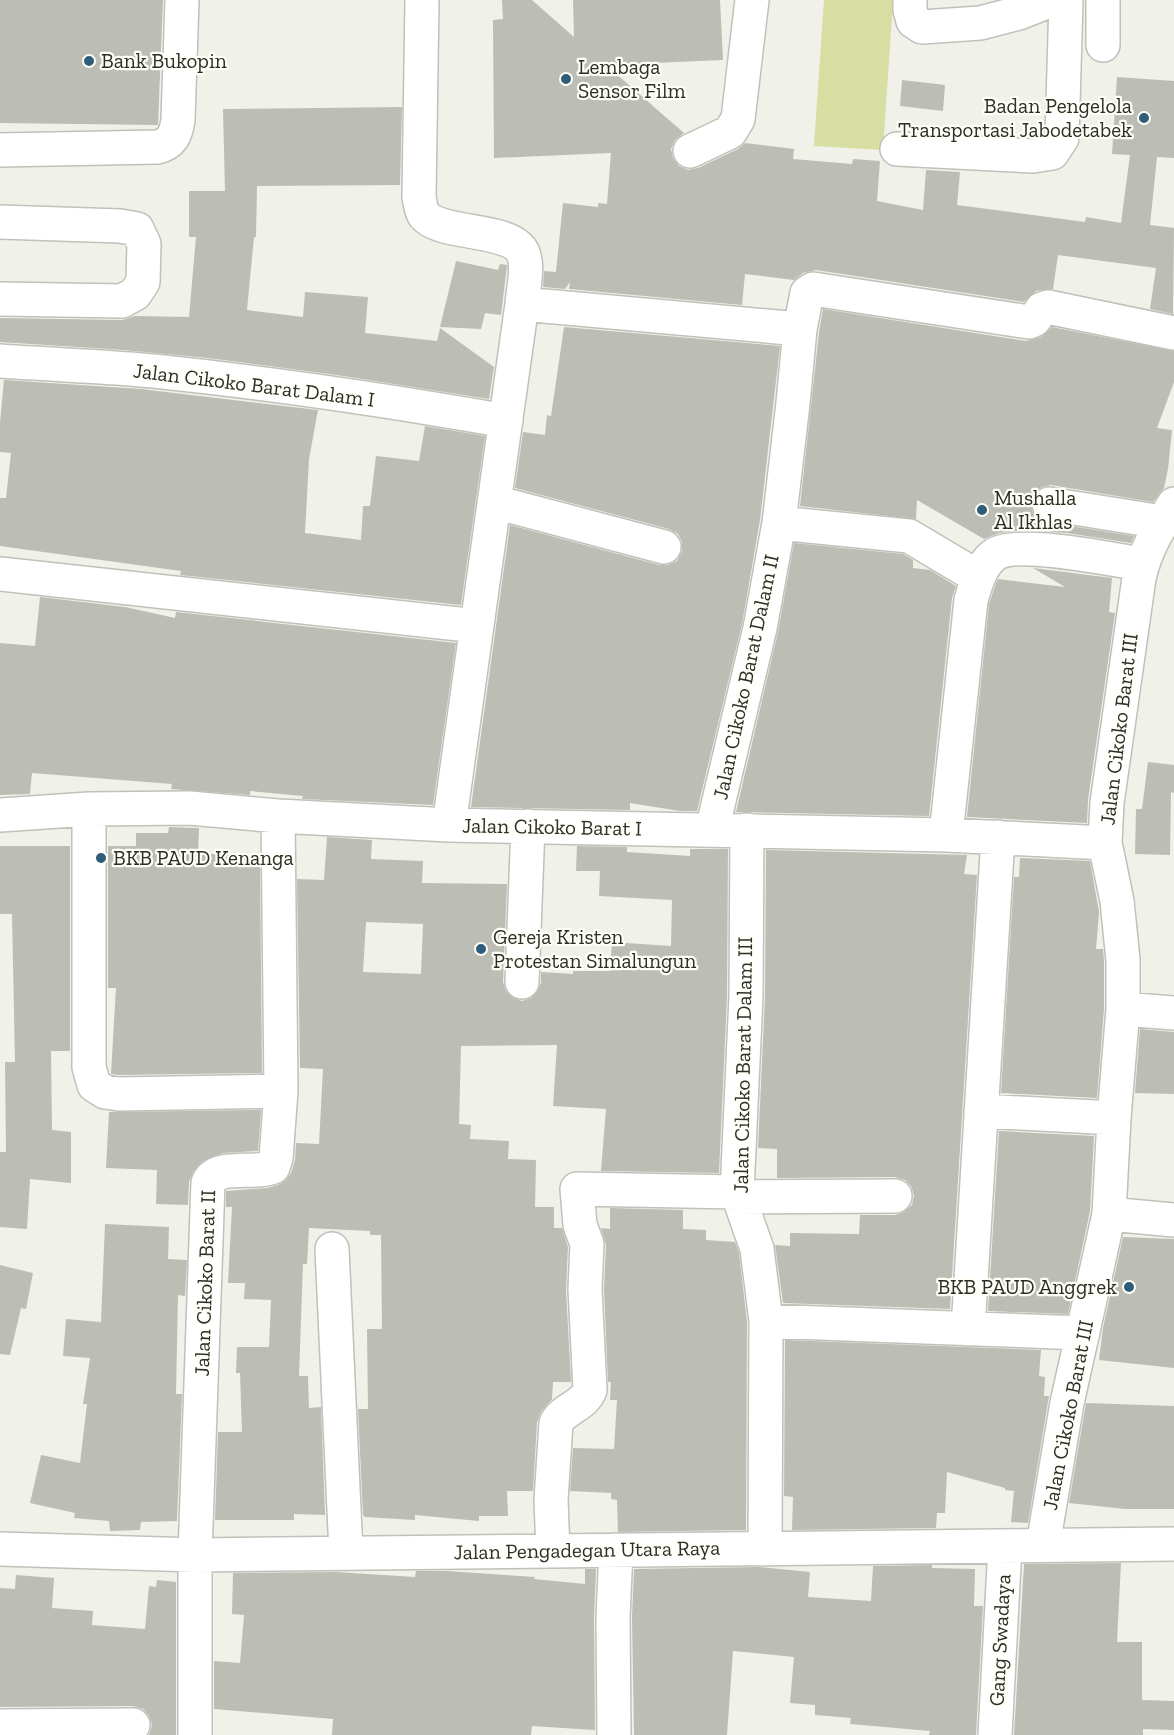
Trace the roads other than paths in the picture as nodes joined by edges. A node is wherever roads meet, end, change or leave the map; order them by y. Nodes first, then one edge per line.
1 (182, 0) edge
2 (422, 0) edge
3 (752, 0) edge
4 (910, 0) edge
5 (1052, 0) edge
6 (1066, 0) edge
7 (1103, 0) edge
8 (1103, 45) dead end
9 (897, 149) dead end
10 (0, 150) edge
11 (690, 151) dead end
12 (0, 222) edge
13 (0, 299) edge
14 (522, 304) junction
15 (800, 328) junction
16 (1174, 333) edge
17 (0, 361) edge
18 (506, 420) junction
19 (495, 502) junction
20 (1049, 504) dead end
21 (1171, 508) edge
22 (779, 524) junction
23 (664, 547) dead end
24 (1142, 564) junction
25 (0, 574) edge
26 (978, 577) junction
27 (477, 626) junction
28 (89, 809) junction
29 (0, 814) edge
30 (278, 816) junction
31 (449, 825) junction
32 (528, 826) junction
33 (712, 830) junction
34 (747, 830) junction
35 (946, 835) junction
36 (998, 837) junction
37 (1105, 843) junction
38 (522, 982) dead end
39 (1123, 1009) junction
40 (1174, 1013) edge
41 (281, 1091) junction
42 (981, 1111) junction
43 (1114, 1118) junction
44 (737, 1195) junction
45 (895, 1196) dead end
46 (1109, 1214) junction
47 (1174, 1220) edge
48 (332, 1249) dead end
49 (766, 1321) junction
50 (968, 1329) junction
51 (1083, 1333) junction
52 (1174, 1544) edge
53 (1043, 1545) junction
54 (1005, 1546) junction
55 (0, 1549) edge
56 (765, 1549) junction
57 (616, 1550) junction
58 (553, 1551) junction
59 (346, 1553) junction
60 (195, 1555) junction
61 (133, 1725) dead end
62 (0, 1726) edge
63 (195, 1735) edge
64 (614, 1735) edge
65 (995, 1735) edge

1 - 10 street
2 - 14 street
3 - 11 street
4 - 5 street
6 - 9 street
7 - 8 street
12 - 13 street
14 - 15 street
14 - 18 street
15 - 16 street, Jalan Cikoko Barat Dalam II
15 - 22 street, Jalan Cikoko Barat Dalam II
17 - 18 street, Jalan Cikoko Barat Dalam I
18 - 19 street
19 - 23 street
19 - 27 street
20 - 21 street
21 - 24 street, Jalan Cikoko Barat III
22 - 26 street
22 - 33 street, Jalan Cikoko Barat Dalam II
24 - 26 street
24 - 37 street, Jalan Cikoko Barat III
25 - 27 street
26 - 35 street
27 - 31 street
28 - 29 street, Jalan Cikoko Barat I
28 - 30 street, Jalan Cikoko Barat I
28 - 41 street
30 - 31 street, Jalan Cikoko Barat I
30 - 41 street, Jalan Cikoko Barat II
31 - 32 street, Jalan Cikoko Barat I
32 - 33 street, Jalan Cikoko Barat I
32 - 38 street
33 - 34 street, Jalan Cikoko Barat I
34 - 35 street, Jalan Cikoko Barat I
34 - 44 street, Jalan Cikoko Barat Dalam III
35 - 36 street, Jalan Cikoko Barat I
36 - 37 street, Jalan Cikoko Barat I
36 - 42 street
37 - 39 street, Jalan Cikoko Barat III
39 - 40 street
39 - 43 street, Jalan Cikoko Barat III
41 - 60 street, Jalan Cikoko Barat II
42 - 43 street
42 - 50 street
43 - 46 street, Jalan Cikoko Barat III
44 - 45 street
44 - 49 street, Jalan Cikoko Barat Dalam III
44 - 58 street
46 - 47 street
46 - 51 street, Jalan Cikoko Barat III
48 - 59 street
49 - 50 street
49 - 56 street, Jalan Cikoko Barat Dalam III
50 - 51 street
51 - 53 street, Jalan Cikoko Barat III
52 - 53 street, Jalan Pengadegan Utara Raya
53 - 54 street, Jalan Pengadegan Utara Raya
54 - 56 street, Jalan Pengadegan Utara Raya
54 - 65 street, Gang Swadaya
55 - 60 street, Jalan Pengadegan Utara Raya
56 - 57 street, Jalan Pengadegan Utara Raya
57 - 58 street, Jalan Pengadegan Utara Raya
57 - 64 street
58 - 59 street, Jalan Pengadegan Utara Raya
59 - 60 street, Jalan Pengadegan Utara Raya
60 - 63 street
61 - 62 street

